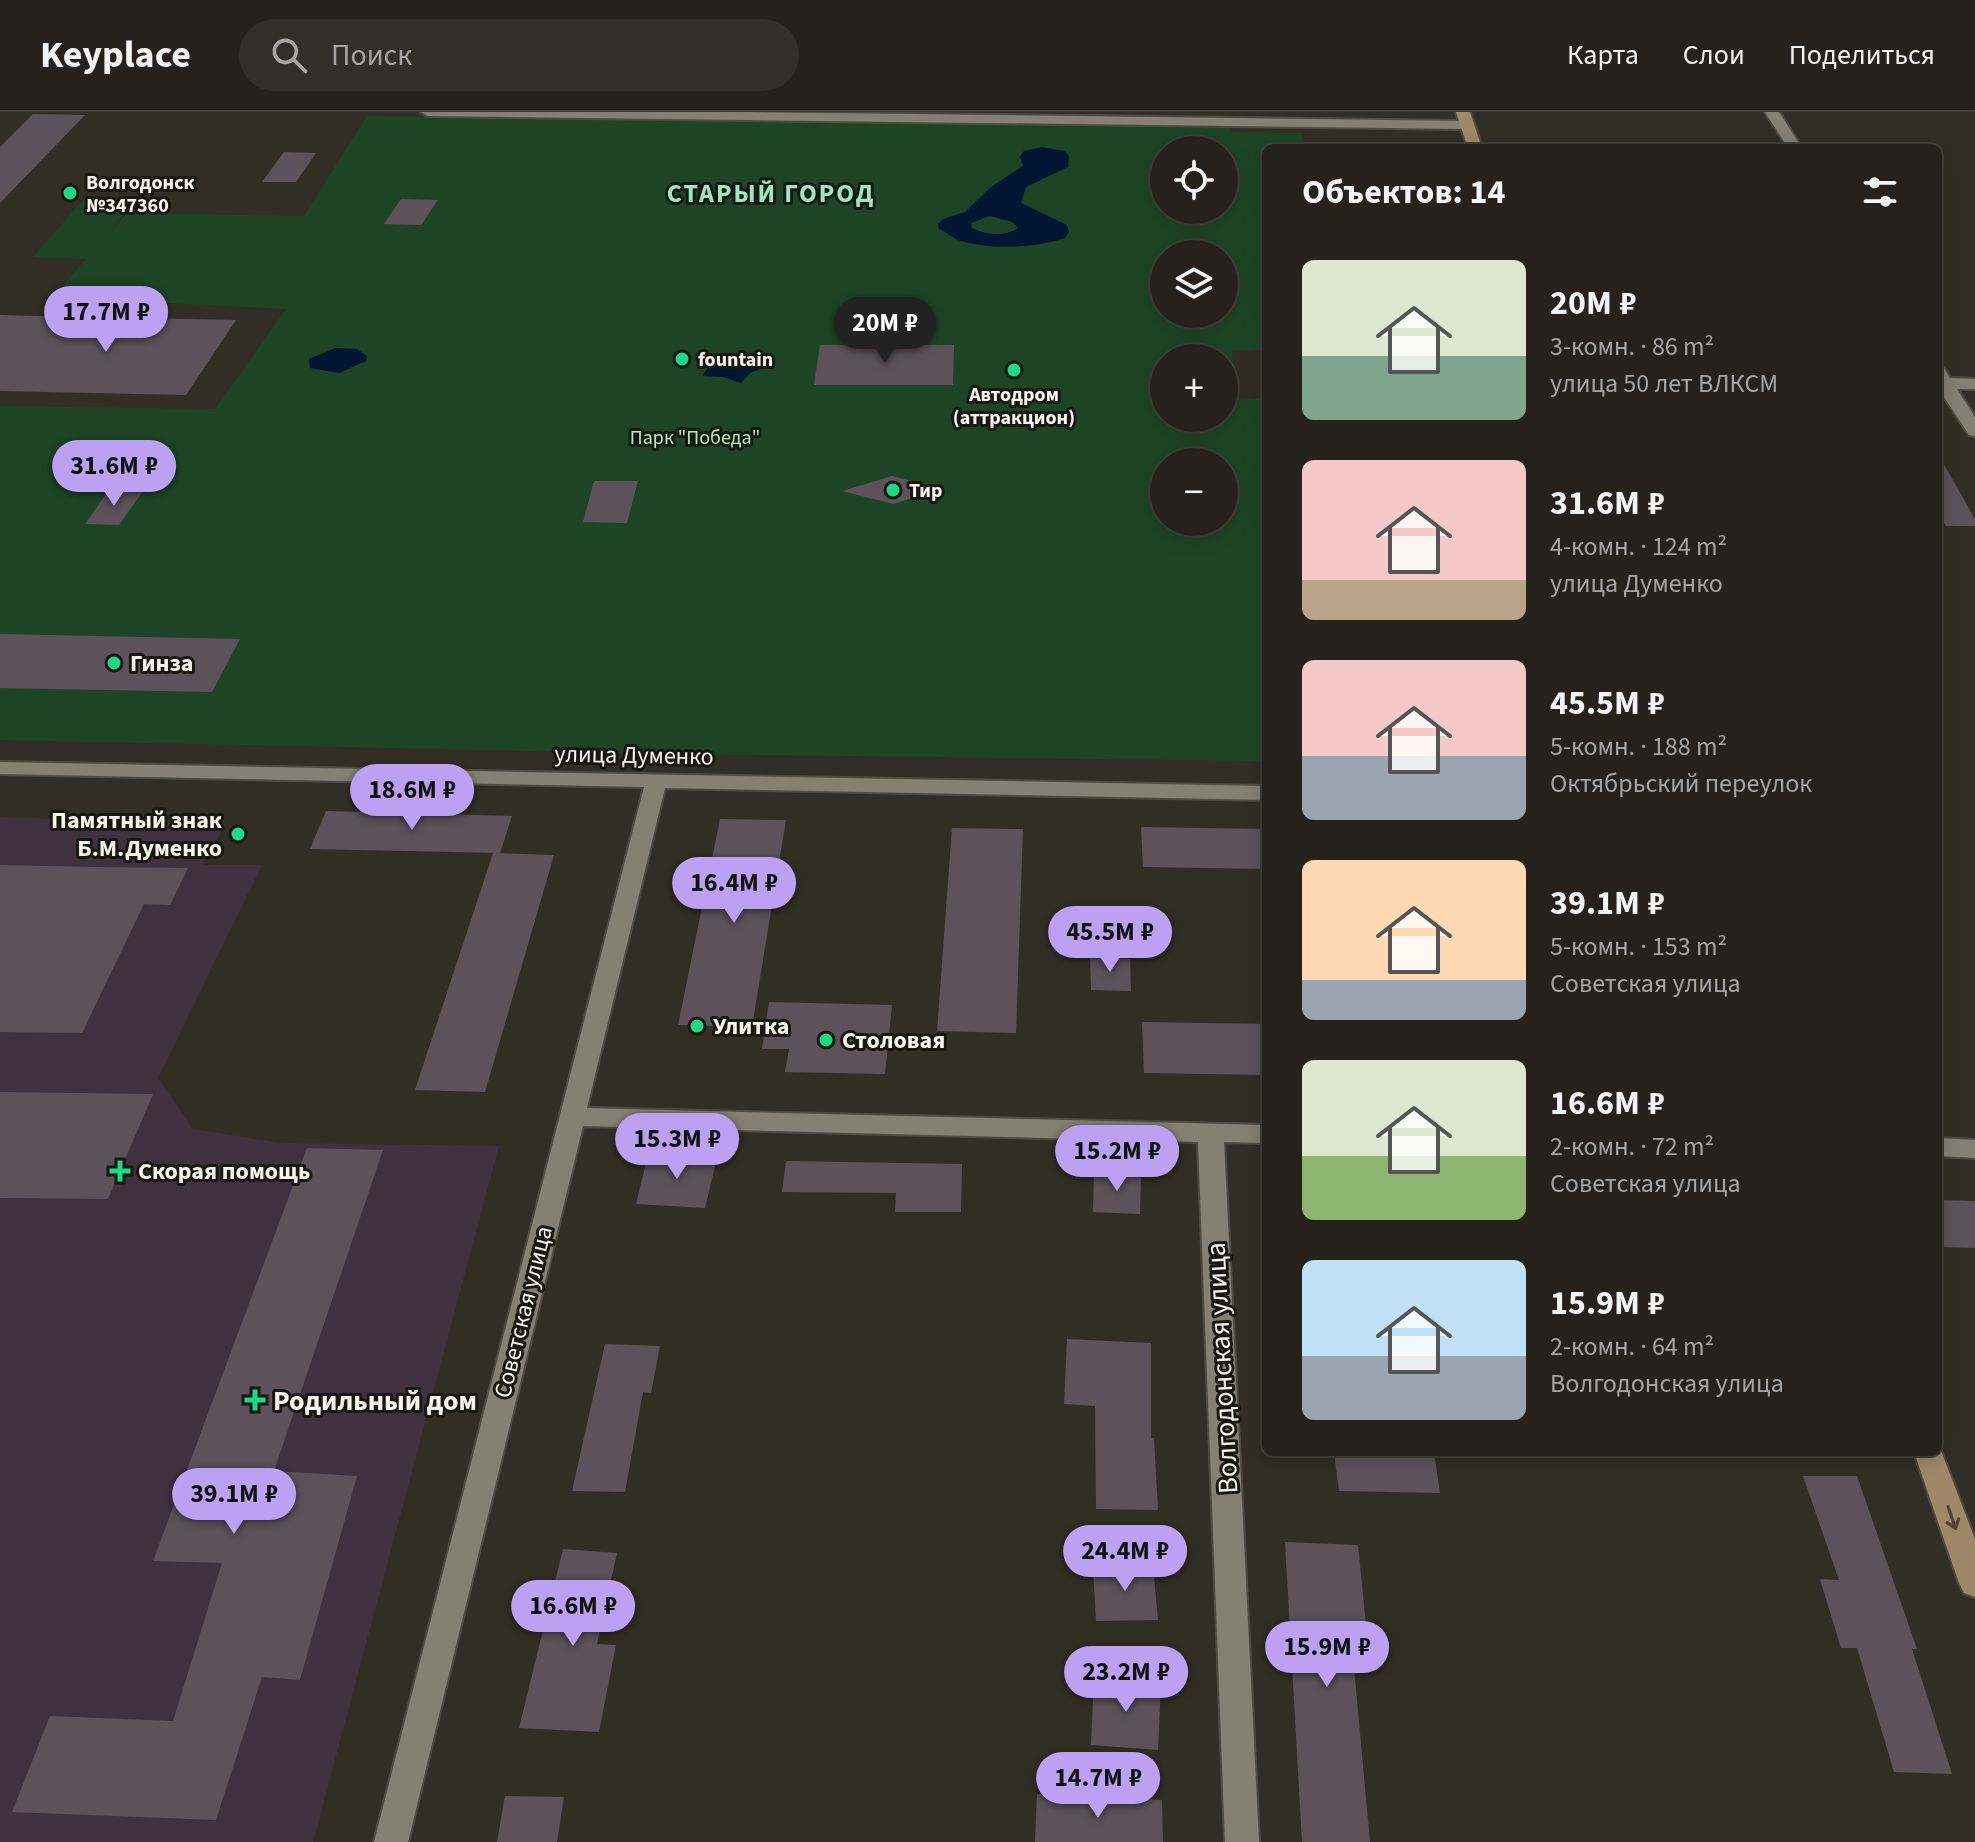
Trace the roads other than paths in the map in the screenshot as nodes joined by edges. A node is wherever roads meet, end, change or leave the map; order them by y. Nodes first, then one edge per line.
1 (428, 112) edge
2 (1772, 112) edge
3 (1465, 118) edge
4 (1474, 144) edge
5 (1792, 144) edge
6 (1942, 379) edge
7 (1942, 382) edge
8 (1975, 384) edge
9 (1975, 431) edge
10 (0, 768) edge
11 (656, 781) junction
12 (1262, 793) edge
13 (572, 1117) junction
14 (1211, 1133) junction
15 (1262, 1134) edge
16 (1942, 1147) edge
17 (1975, 1149) edge
18 (1930, 1456) edge
19 (1975, 1583) edge
20 (391, 1842) edge
21 (1242, 1842) edge

1 - 3 street
2 - 5 street
3 - 4 street
6 - 8 street
7 - 9 street
10 - 11 street, улица Думенко
11 - 12 street, улица Думенко
11 - 13 street, Советская улица
13 - 14 street
13 - 20 street, Советская улица
14 - 15 street
14 - 21 street, Волгодонская улица
16 - 17 street
18 -> 19 street

